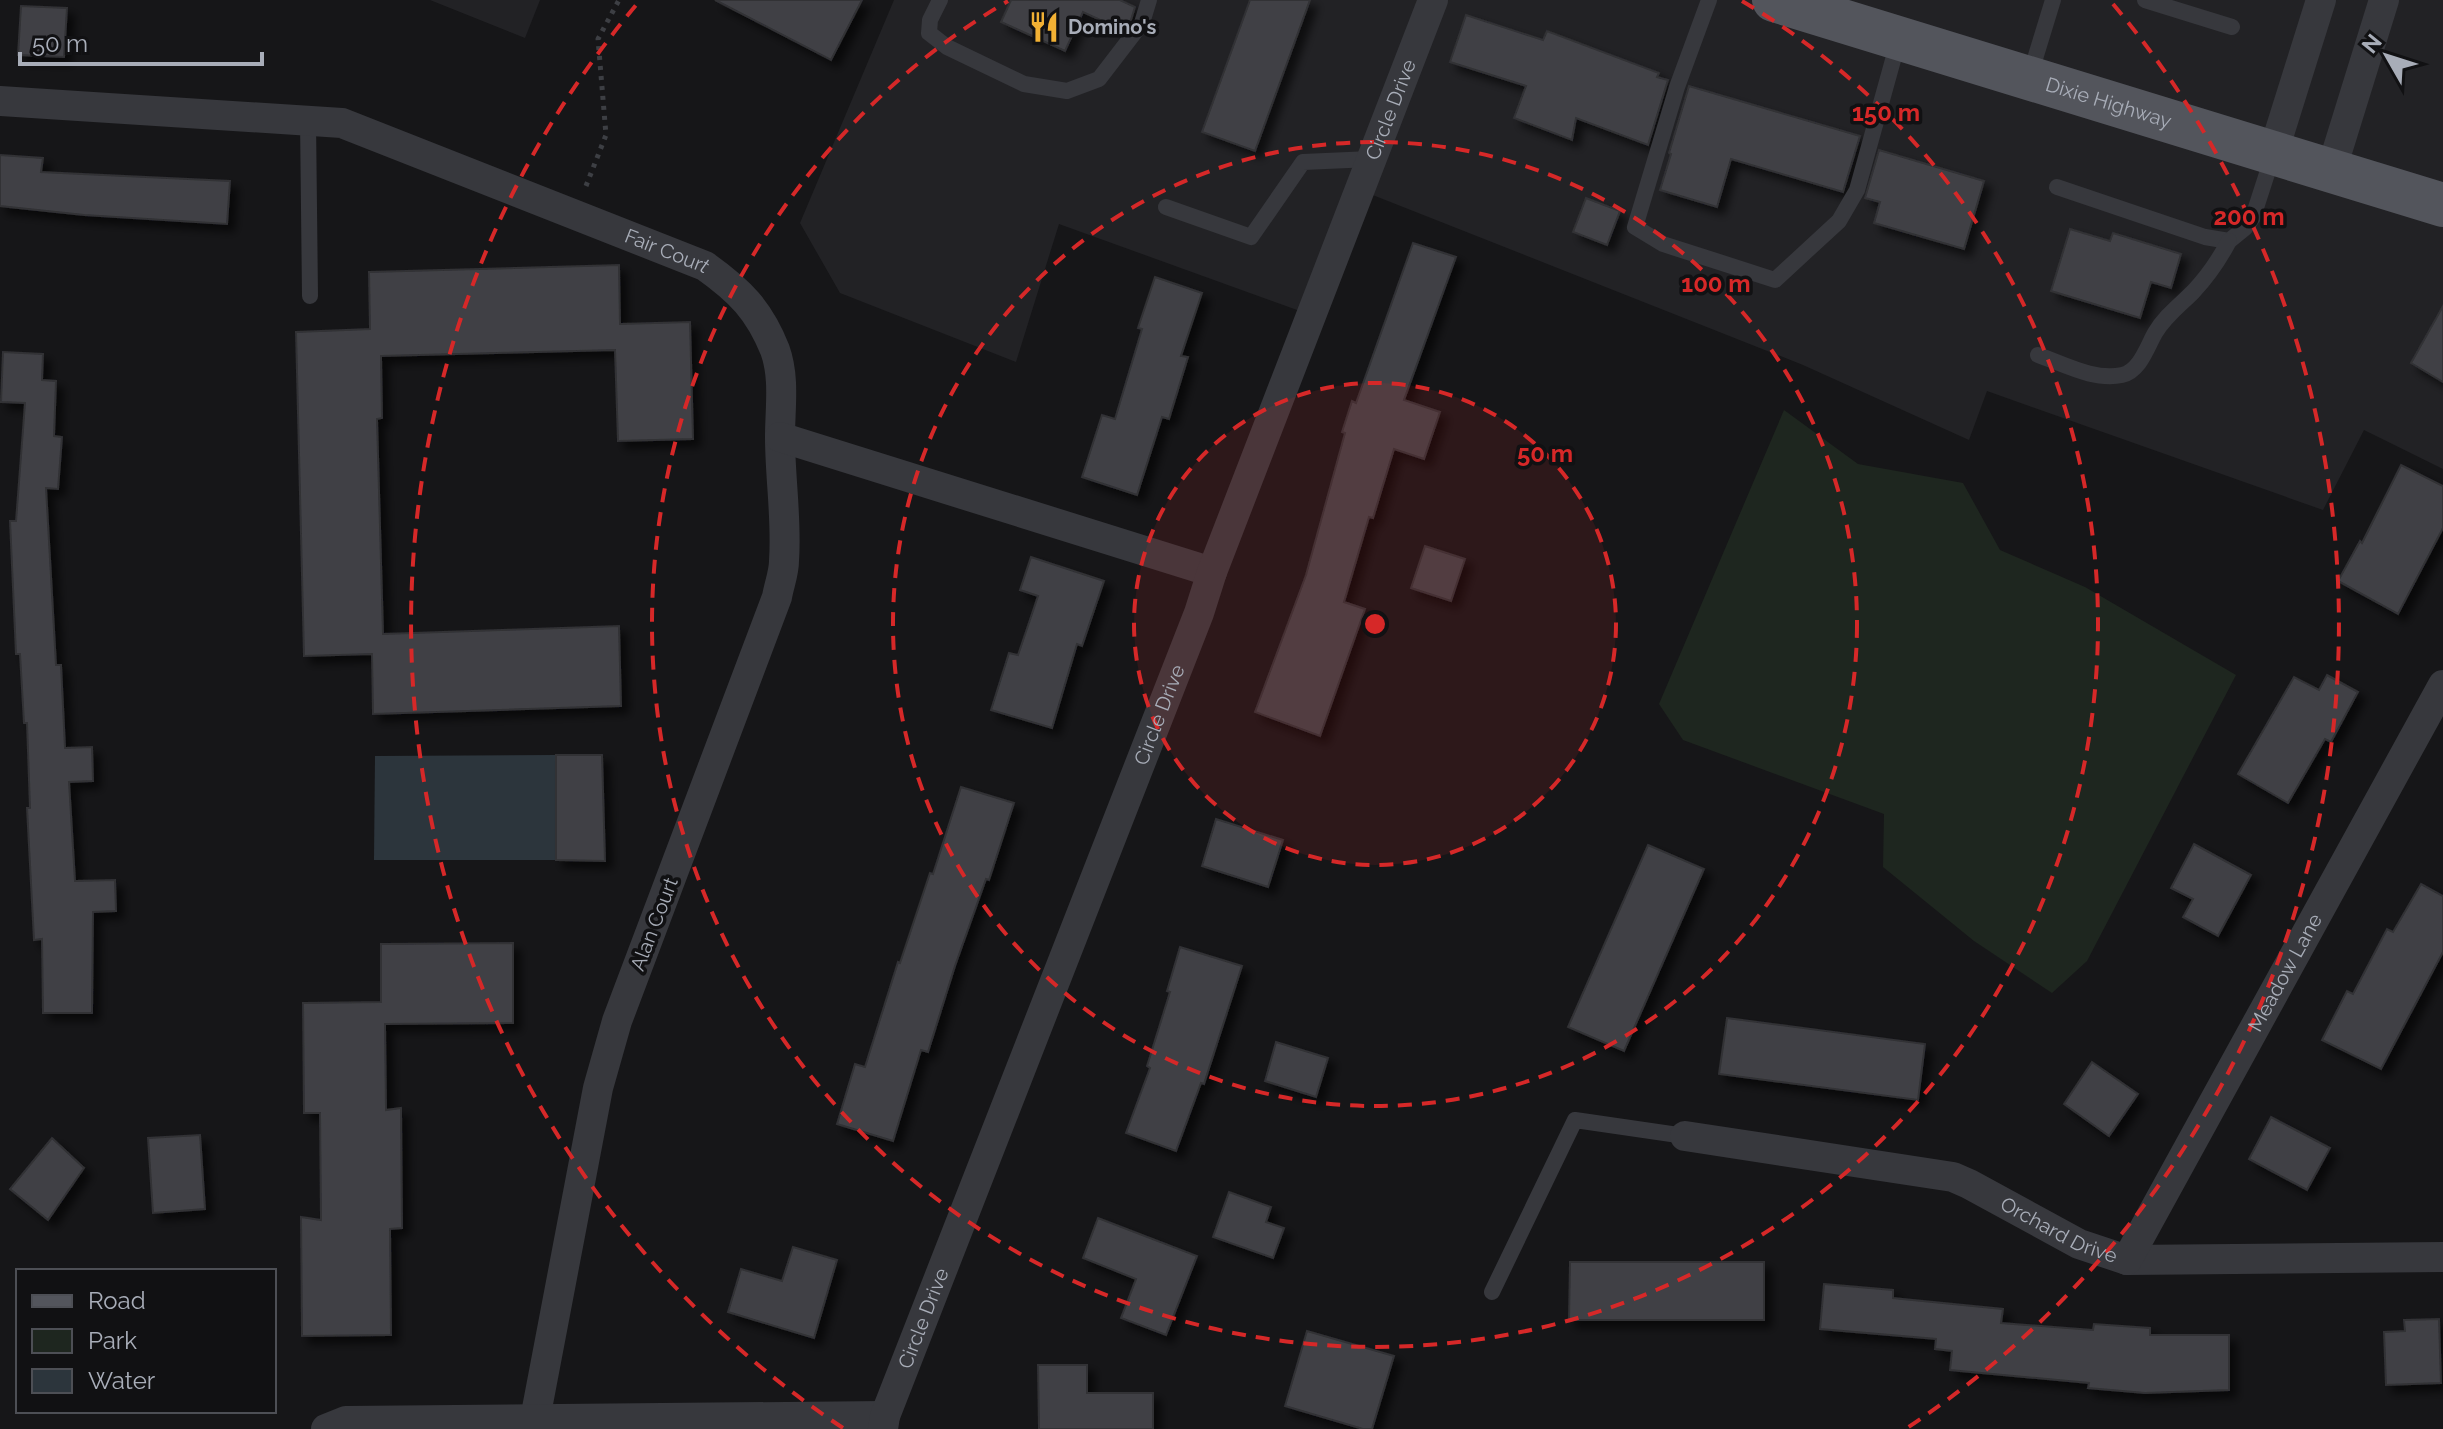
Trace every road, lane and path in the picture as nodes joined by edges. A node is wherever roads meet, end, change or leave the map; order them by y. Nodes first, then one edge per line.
1 (619, 0) edge
2 (940, 0) edge
3 (1149, 0) edge
4 (1433, 0) edge
5 (1709, 0) edge
6 (2053, 0) edge
7 (2145, 0) edge
8 (2321, 0) edge
9 (2384, 0) edge
10 (1781, 1) edge
11 (2232, 27) dead end
12 (1899, 38) junction
13 (2029, 78) junction
14 (0, 101) edge
15 (308, 120) junction
16 (2273, 153) junction
17 (1371, 159) junction
18 (2331, 171) junction
19 (2057, 187) dead end
20 (2443, 205) edge
21 (1166, 207) dead end
22 (574, 215) junction
23 (2229, 241) junction
24 (310, 296) dead end
25 (2038, 355) dead end
26 (780, 437) junction
27 (1212, 572) junction
28 (2443, 685) edge
29 (1685, 1136) joint
30 (2443, 1257) edge
31 (2127, 1260) junction
32 (1492, 1292) dead end
33 (535, 1419) junction
34 (884, 1423) edge
35 (326, 1429) edge

1 - 22 path
2 - 3 lane
4 - 17 street, Circle Drive
5 - 12 lane
6 - 13 lane
7 - 11 lane
8 - 16 street
9 - 18 street
10 - 12 main road, Dixie Highway
12 - 13 main road, Dixie Highway
13 - 16 main road, Dixie Highway
14 - 15 street, Fair Court
15 - 22 street, Fair Court
15 - 24 lane
16 - 18 main road, Dixie Highway
16 - 23 lane
17 - 21 lane
17 - 27 street, Circle Drive
18 - 20 main road, Dixie Highway
19 - 23 lane
22 - 26 street, Fair Court
23 - 25 lane
26 - 27 street
26 - 33 street, Alan Court
27 - 34 street, Circle Drive
28 - 31 street, Meadow Lane
29 - 31 street, Orchard Drive
29 - 32 lane
30 - 31 street, Orchard Drive
33 - 34 street
33 - 35 street

